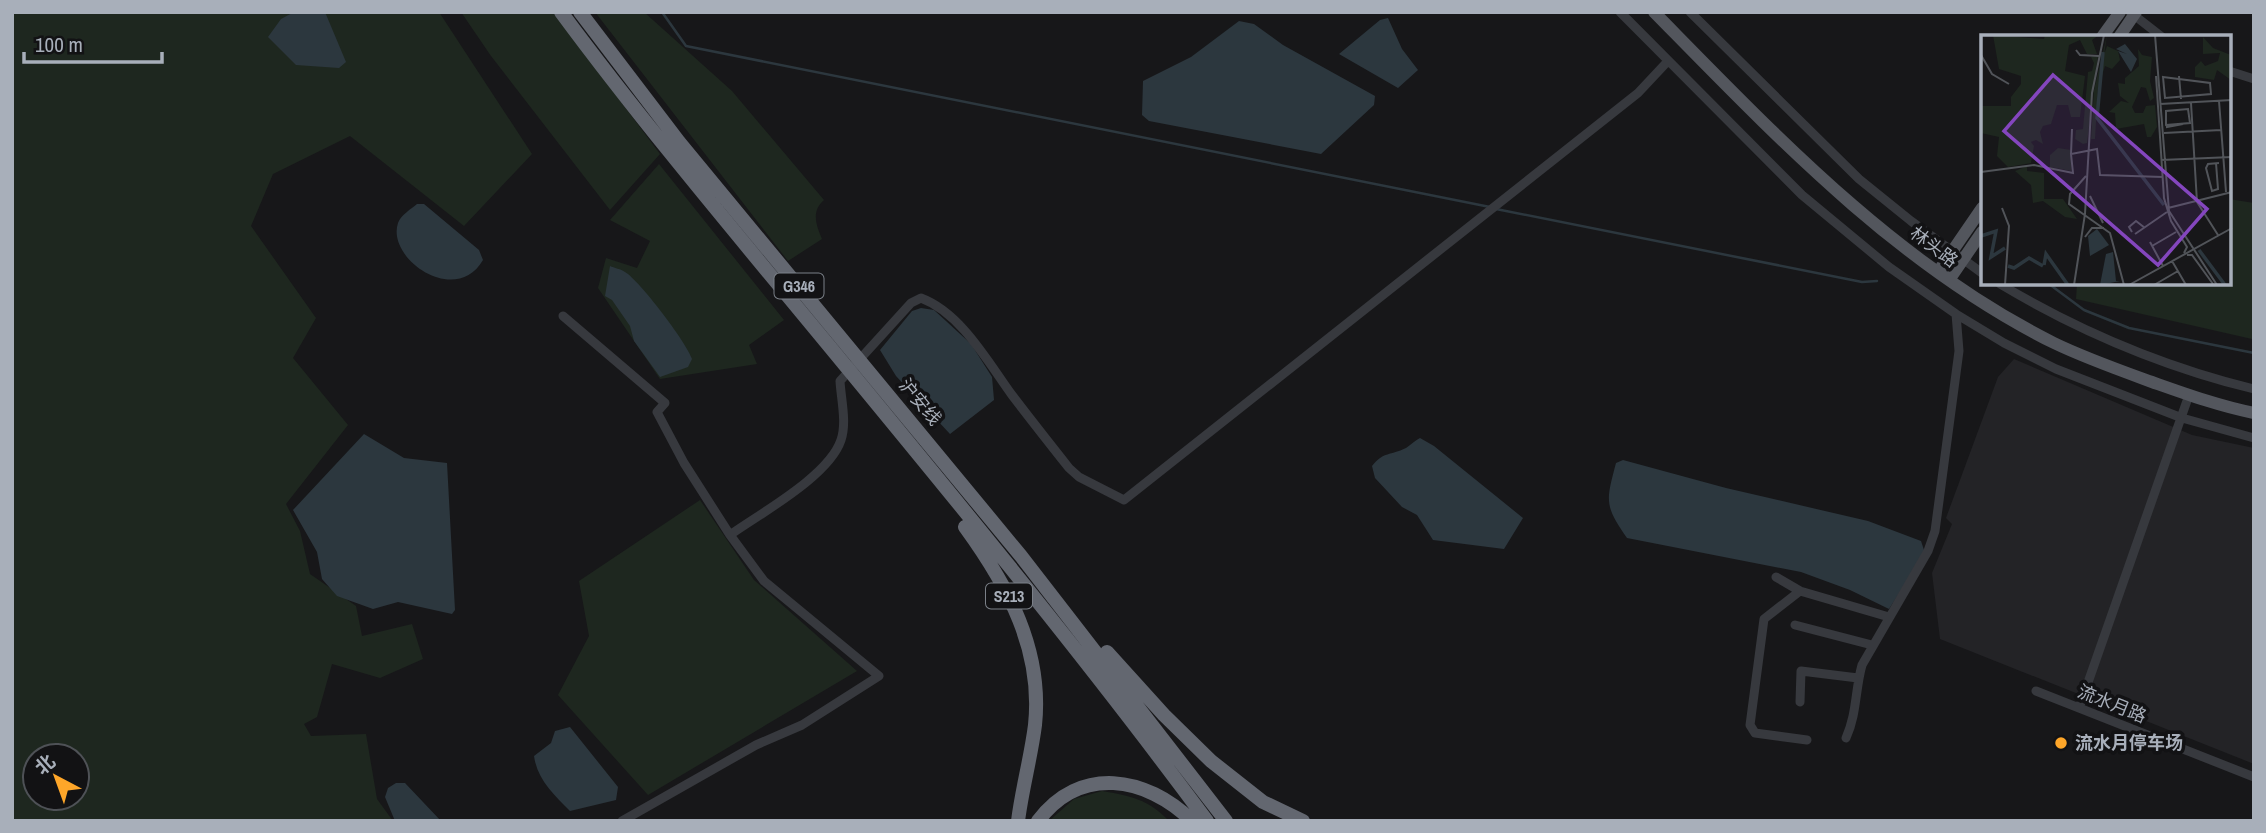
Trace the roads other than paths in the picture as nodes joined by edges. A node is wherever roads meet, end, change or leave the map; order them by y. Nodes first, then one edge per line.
1 (561, 12) edge
2 (580, 12) edge
3 (1620, 12) edge
4 (1654, 12) edge
5 (1690, 12) edge
6 (2120, 12) edge
7 (2133, 13) edge
8 (2103, 35) edge
9 (2120, 35) edge
10 (2160, 35) edge
11 (1668, 61) junction
12 (2231, 72) edge
13 (2254, 79) edge
14 (1981, 212) edge
15 (1981, 234) edge
16 (1958, 255) junction
17 (1981, 272) edge
18 (1943, 276) junction
19 (2002, 285) edge
20 (1956, 314) junction
21 (563, 316) dead end
22 (854, 365) junction
23 (2254, 389) edge
24 (2189, 395) junction
25 (879, 406) junction
26 (2254, 413) edge
27 (2182, 418) junction
28 (2254, 438) edge
29 (730, 534) junction
30 (1021, 556) junction
31 (1776, 577) dead end
32 (1800, 592) junction
33 (1889, 617) junction
34 (1795, 625) dead end
35 (1872, 645) junction
36 (1858, 678) junction
37 (2036, 691) dead end
38 (1800, 702) dead end
39 (2079, 708) junction
40 (1846, 738) dead end
41 (1807, 740) dead end
42 (2254, 778) edge
43 (622, 821) edge
44 (1018, 821) edge
45 (1038, 821) edge
46 (1192, 821) edge
47 (1207, 821) edge
48 (1226, 821) edge
49 (1303, 821) edge

1 - 22 highway, 沪安线 / G346
2 - 22 highway, 沪安线 / G346
3 - 11 street
4 - 18 main road, 林头路
5 - 16 street
6 - 8 main road
7 - 9 main road
7 - 10 street
11 - 20 street
11 - 22 street
12 - 13 street
14 - 16 main road
15 - 16 main road
16 - 17 street
16 - 18 main road
18 - 24 main road, 林头路
19 - 23 street
20 - 27 street
20 - 33 street
21 - 29 street
22 - 25 highway, 沪安线 / G346
22 - 29 street
22 - 30 highway, 沪安线 / G346
24 - 26 main road, 林头路
24 - 27 street
25 - 44 highway, S213
25 - 47 highway, 沪安线 / G346
27 - 28 street
27 - 39 street
29 - 43 street
30 - 48 highway, 沪安线 / G346
30 - 49 highway
31 - 32 street
32 - 33 street
32 - 41 street
33 - 35 street
34 - 35 street
35 - 36 street
36 - 38 street
36 - 40 street
37 - 39 street, 流水月路
39 - 42 street, 流水月路
45 - 46 highway

